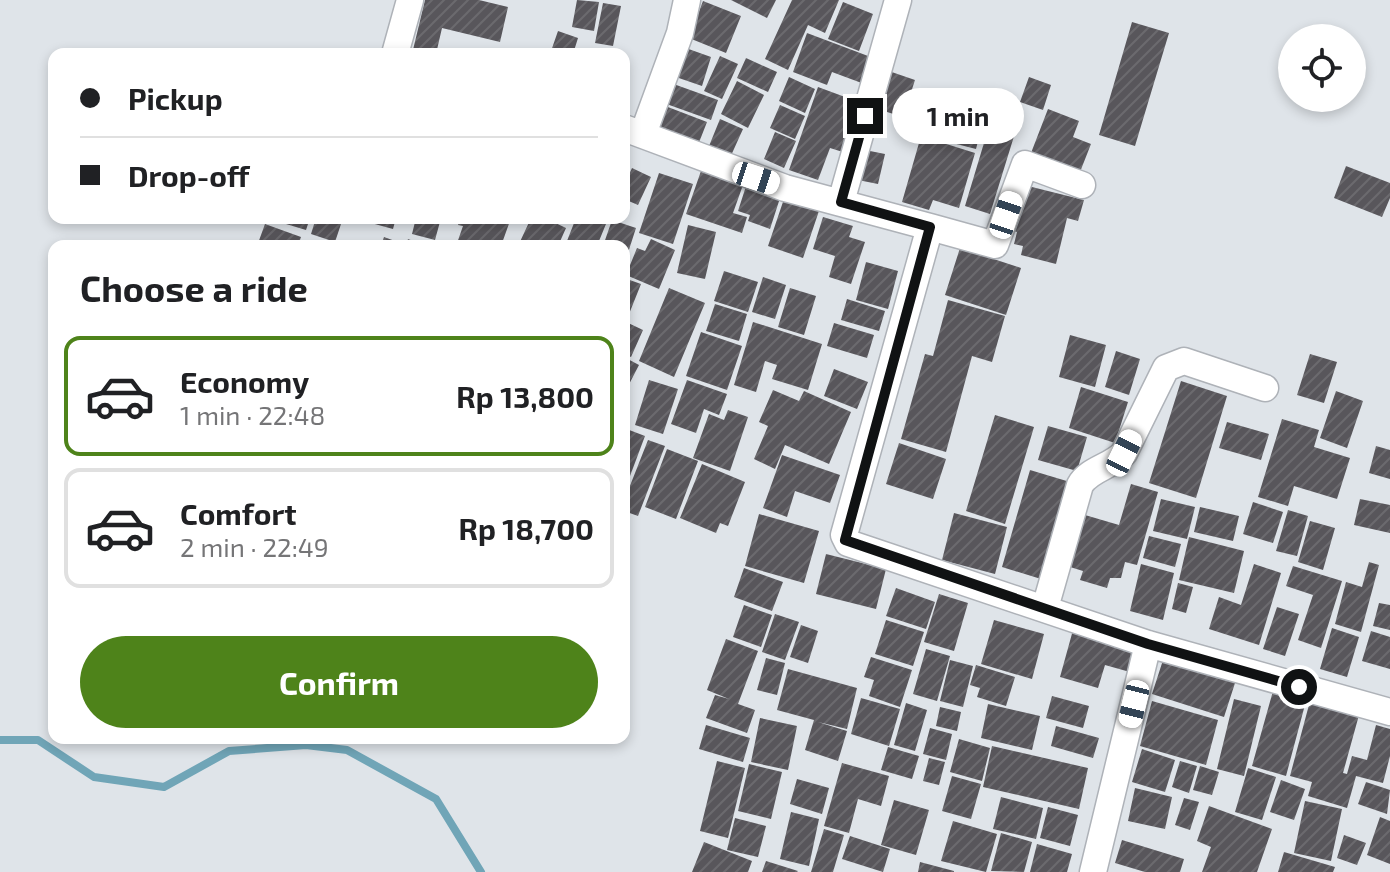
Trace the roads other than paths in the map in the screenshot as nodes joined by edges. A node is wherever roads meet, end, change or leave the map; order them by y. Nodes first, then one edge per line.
1 (410, 0) edge
2 (687, 0) edge
3 (898, 0) edge
4 (397, 48) edge
5 (634, 131) edge
6 (1082, 185) dead end
7 (841, 202) junction
8 (930, 227) junction
9 (1265, 388) dead end
10 (1045, 608) junction
11 (1148, 644) junction
12 (1390, 712) edge
13 (1093, 872) edge

1 - 4 street
2 - 5 street
3 - 7 street
5 - 7 street
6 - 8 street
7 - 8 street
8 - 10 street
9 - 10 street
10 - 11 street
11 - 12 street
11 - 13 street

